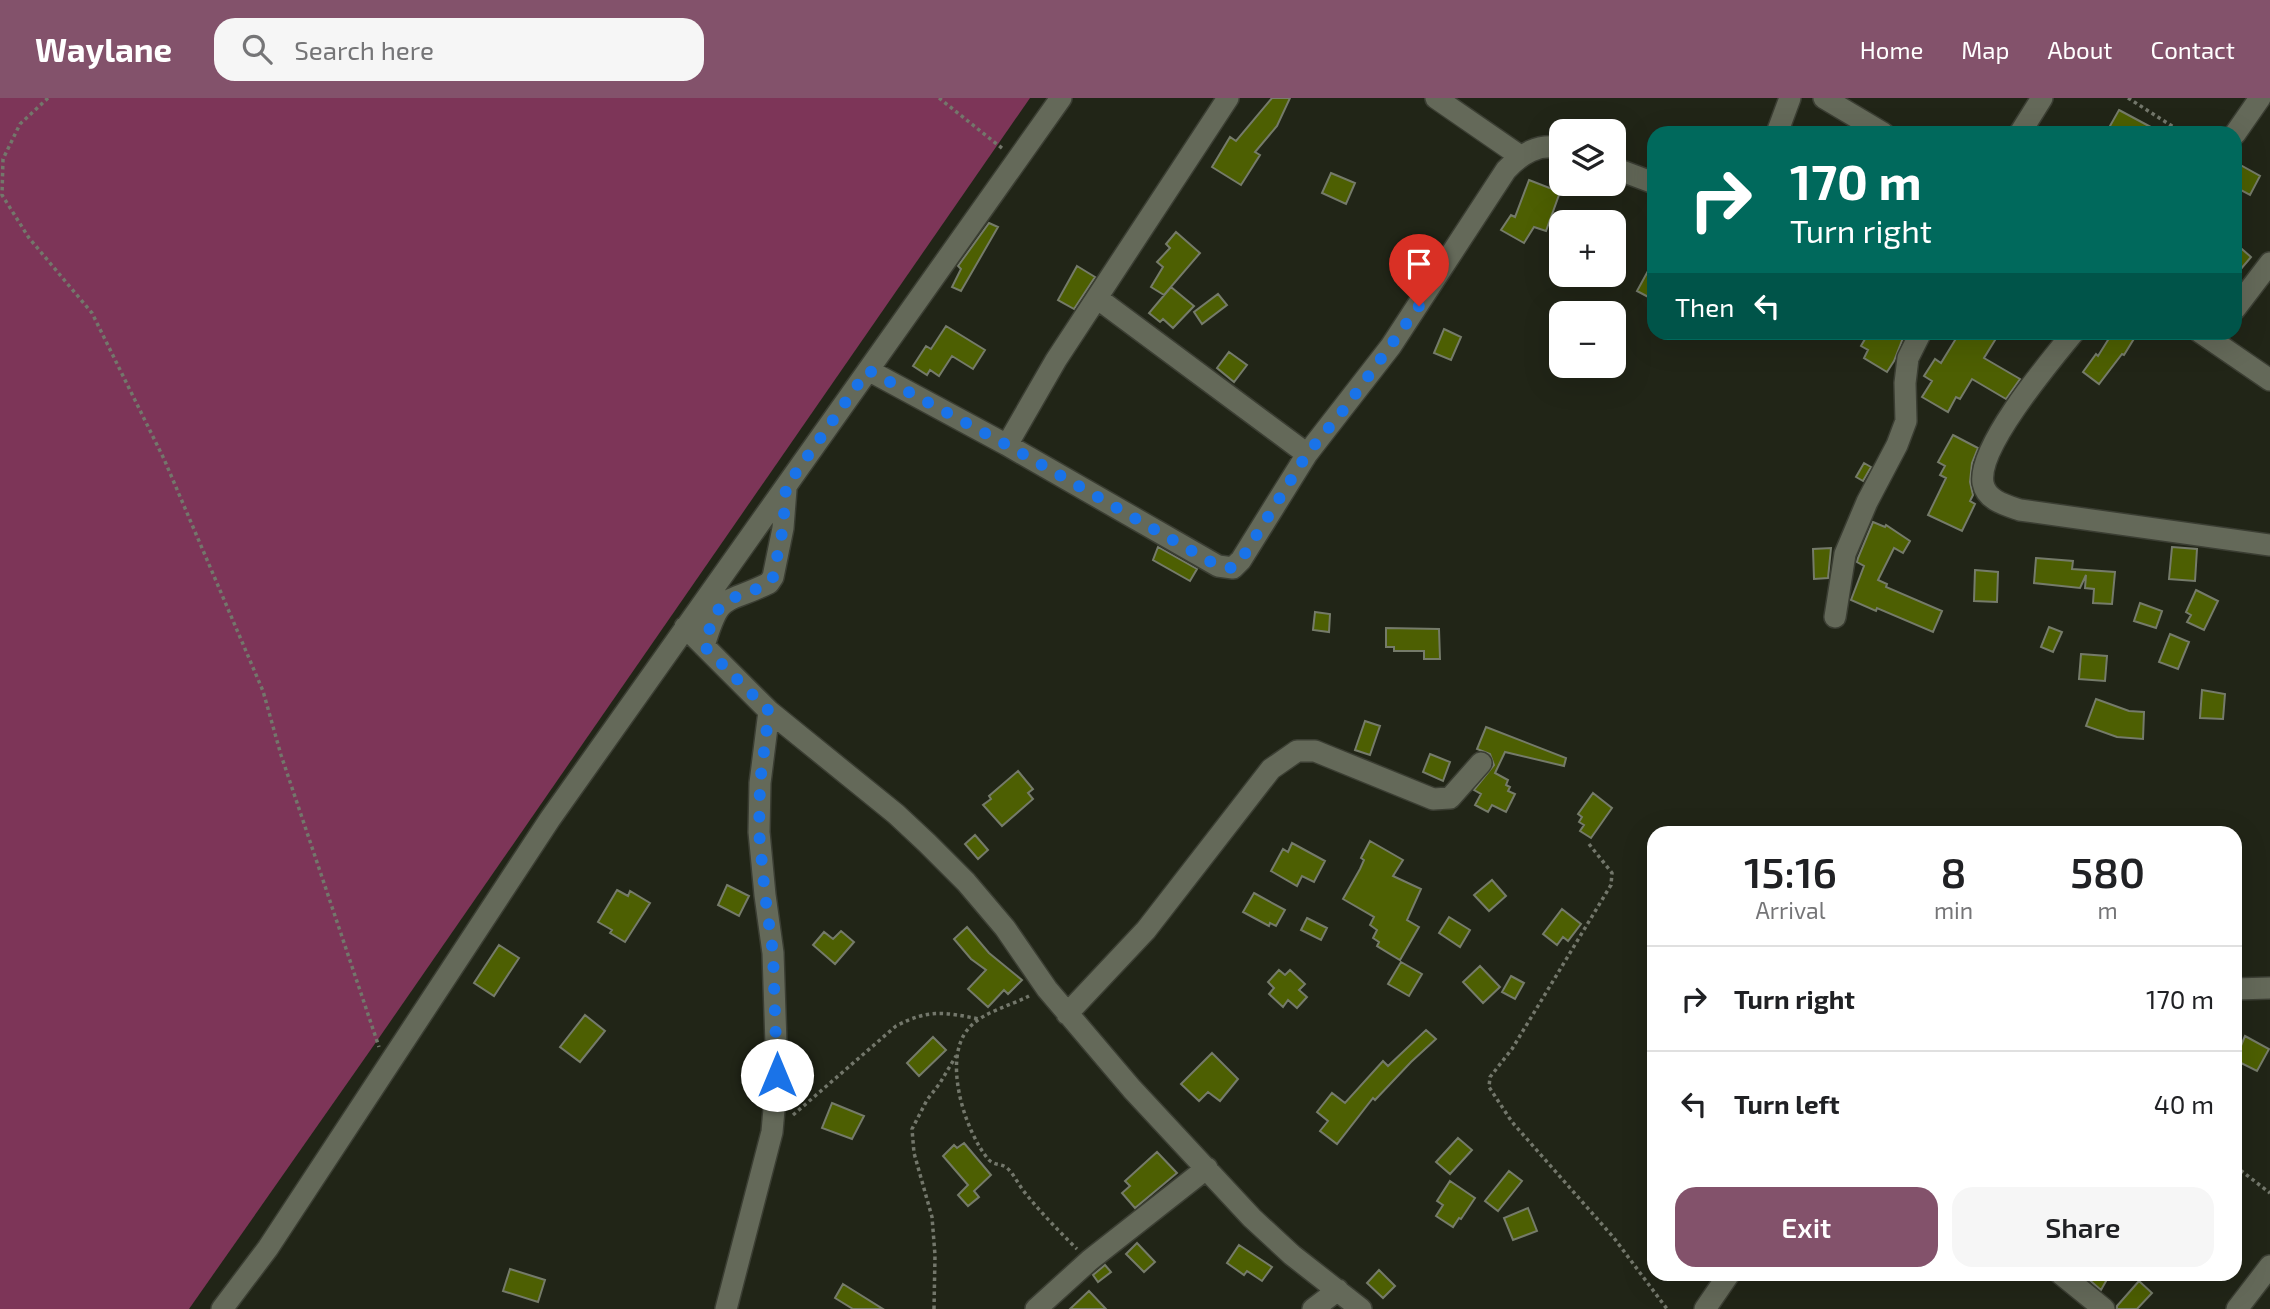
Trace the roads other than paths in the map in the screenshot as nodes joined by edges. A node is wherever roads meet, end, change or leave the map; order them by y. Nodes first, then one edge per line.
1 (1061, 98) edge
2 (1228, 98) edge
3 (1436, 98) edge
4 (1790, 98) edge
5 (1825, 98) edge
6 (2042, 98) edge
7 (2260, 98) edge
8 (1780, 126) edge
9 (1871, 126) edge
10 (2028, 126) edge
11 (2241, 126) edge
12 (1549, 147) edge
13 (1520, 156) junction
14 (1626, 172) edge
15 (1647, 180) edge
16 (2270, 263) edge
17 (1097, 298) junction
18 (2242, 300) edge
19 (1917, 340) edge
20 (2067, 340) edge
21 (2217, 340) edge
22 (868, 370) junction
23 (2270, 380) edge
24 (1007, 445) junction
25 (1307, 454) junction
26 (786, 487) junction
27 (2270, 545) edge
28 (1835, 617) dead end
29 (685, 627) junction
30 (704, 646) junction
31 (769, 711) junction
32 (1480, 763) dead end
33 (2270, 988) edge
34 (2242, 989) edge
35 (1067, 1014) junction
36 (1207, 1168) junction
37 (2270, 1266) edge
38 (1724, 1281) edge
39 (2070, 1281) edge
40 (1338, 1290) junction
41 (1707, 1308) edge
42 (222, 1309) edge
43 (726, 1309) edge
44 (1036, 1309) edge
45 (1313, 1309) edge
46 (1361, 1309) edge
47 (2104, 1309) edge
48 (2237, 1309) edge

1 - 22 street
2 - 17 street
3 - 13 street
4 - 8 street
5 - 9 street
6 - 10 street
7 - 11 street
12 - 13 street
13 - 25 street
14 - 15 street
16 - 18 street
17 - 24 street
17 - 25 street
19 - 28 street
20 - 27 street
21 - 23 street
22 - 24 street
22 - 26 street
24 - 25 street
26 - 29 street
26 - 30 street
29 - 30 street
29 - 42 street
30 - 31 street
31 - 35 street
31 - 43 street
32 - 35 street
33 - 34 street
35 - 36 street
36 - 40 street
36 - 44 street
37 - 48 street
38 - 41 street
39 - 47 street
40 - 45 street
40 - 46 street

